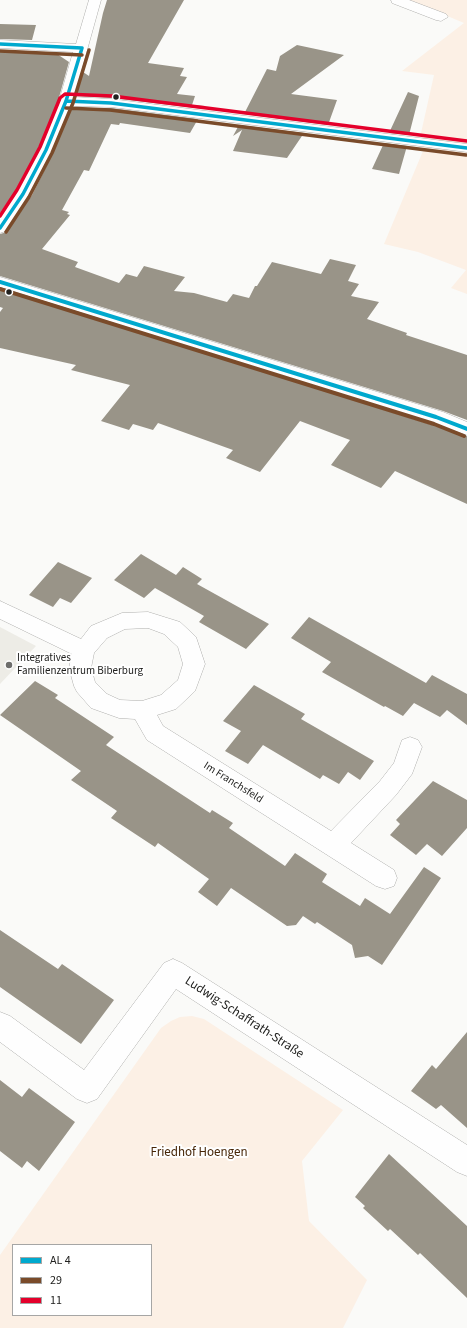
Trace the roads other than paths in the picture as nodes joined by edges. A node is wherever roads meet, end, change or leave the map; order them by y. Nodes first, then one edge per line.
1 (95, 0) edge
2 (397, 0) edge
3 (441, 16) dead end
4 (0, 44) edge
5 (82, 48) junction
6 (66, 101) junction
7 (467, 148) edge
8 (0, 228) edge
9 (0, 282) edge
10 (467, 428) edge
11 (0, 609) edge
12 (84, 650) junction
13 (142, 710) junction
14 (410, 747) dead end
15 (332, 846) junction
16 (385, 878) dead end
17 (0, 1025) edge
18 (467, 1162) edge

1 - 5 street
2 - 3 street
4 - 5 street
5 - 6 street
6 - 7 street
6 - 8 street
9 - 10 street
11 - 12 street
12 - 13 street
12 - 13 street
13 - 15 street, Im Franchsfeld
14 - 15 street
15 - 16 street, Im Franchsfeld
17 - 18 street, Ludwig-Schaffrath-Straße

